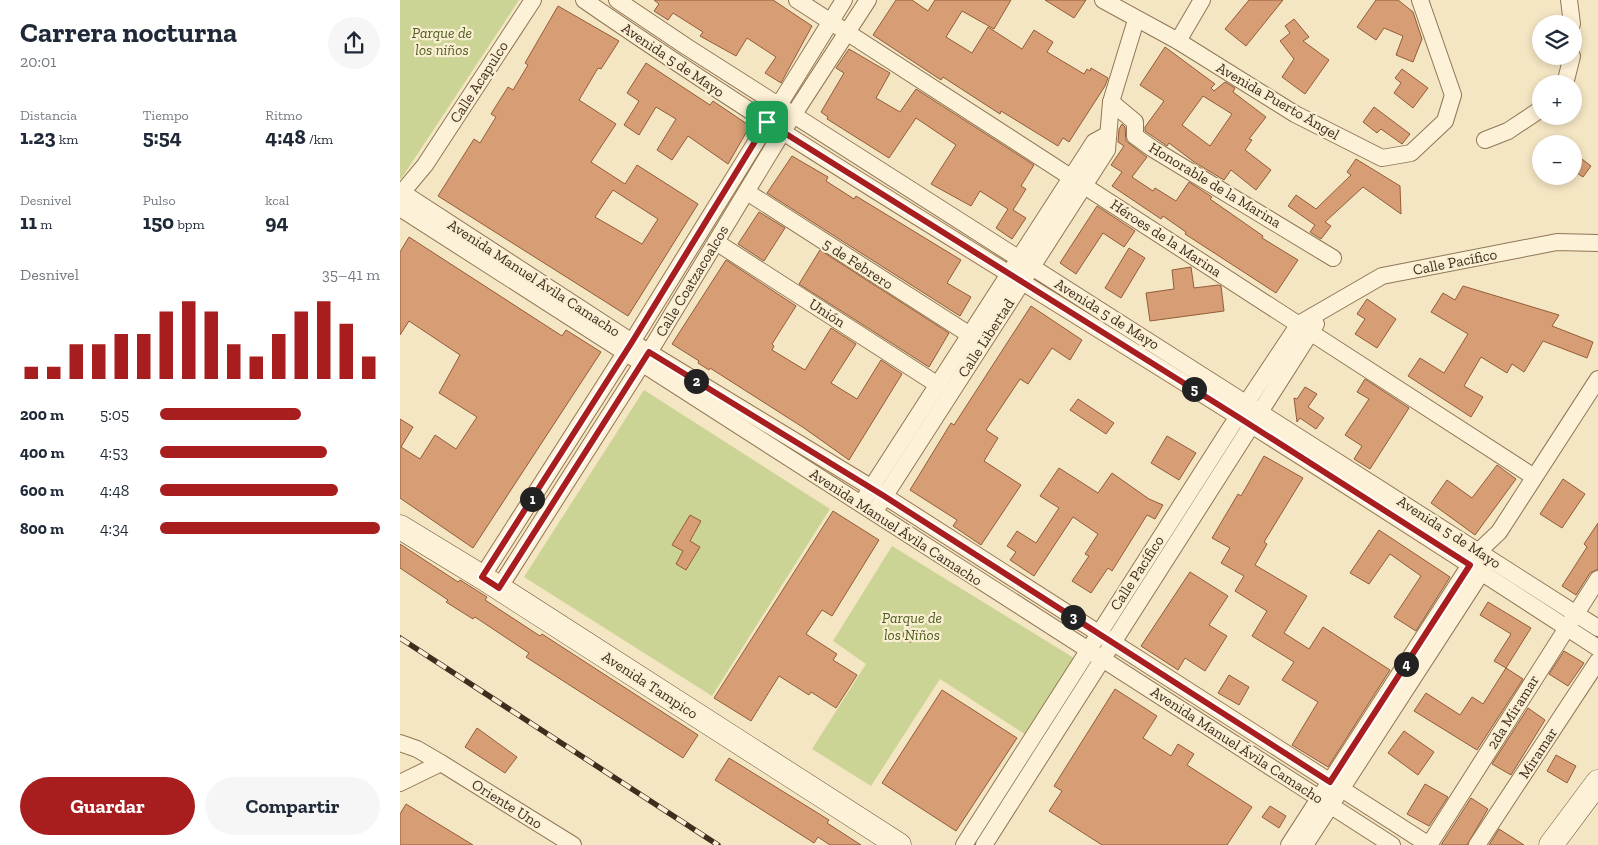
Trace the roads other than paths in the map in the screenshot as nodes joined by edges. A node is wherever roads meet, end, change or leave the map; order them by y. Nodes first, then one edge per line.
1 (533, 0) edge
2 (584, 0) edge
3 (617, 0) edge
4 (797, 0) edge
5 (844, 0) edge
6 (868, 0) edge
7 (1102, 0) edge
8 (1202, 0) edge
9 (1420, 0) edge
10 (1569, 0) edge
11 (1571, 15) edge
12 (1136, 20) junction
13 (831, 22) junction
14 (847, 33) junction
15 (1178, 41) junction
16 (687, 47) junction
17 (676, 63) junction
18 (1111, 102) junction
19 (778, 104) junction
20 (794, 114) junction
21 (1532, 115) edge
22 (767, 122) junction
23 (783, 131) junction
24 (1485, 140) dead end
25 (1078, 181) junction
26 (746, 192) junction
27 (404, 204) edge
28 (716, 242) junction
29 (1598, 243) edge
30 (1333, 258) dead end
31 (1026, 262) junction
32 (1015, 278) junction
33 (1306, 328) junction
34 (970, 335) junction
35 (628, 348) junction
36 (645, 358) junction
37 (1598, 379) edge
38 (938, 385) junction
39 (1247, 402) junction
40 (1261, 411) junction
41 (1238, 417) junction
42 (1252, 426) junction
43 (1534, 477) junction
44 (878, 492) junction
45 (867, 509) junction
46 (400, 527) edge
47 (1485, 555) junction
48 (1476, 569) junction
49 (1598, 579) edge
50 (491, 582) junction
51 (1576, 614) junction
52 (1567, 628) junction
53 (1598, 628) edge
54 (1099, 633) junction
55 (1113, 642) junction
56 (1598, 648) edge
57 (1095, 655) junction
58 (1598, 661) edge
59 (400, 732) edge
60 (400, 744) edge
61 (417, 749) junction
62 (441, 762) junction
63 (1598, 782) edge
64 (400, 784) edge
65 (1336, 785) junction
66 (1325, 802) junction
67 (573, 845) edge
68 (899, 845) edge
69 (964, 845) edge
70 (984, 845) edge
71 (1289, 845) edge
72 (1304, 845) edge
73 (1392, 845) edge
74 (1429, 845) edge
75 (1478, 845) edge
76 (1551, 845) edge

1 - 27 street, Calle Acapulco
2 - 17 street, Avenida 5 de Mayo
3 - 16 street, Avenida 5 de Mayo
4 - 13 street, Héroes de la Marina
5 - 13 street, Calle Coatzacoalcos
6 - 14 street, Calle Coatzacoalcos
7 - 12 street, Avenida Puerto Ángel
8 - 15 street
9 - 15 street, Avenida Puerto Ángel
10 - 11 street
12 - 15 street, Avenida Puerto Ángel
12 - 18 street, Calle Libertad
13 - 14 street, Héroes de la Marina
13 - 19 street, Calle Coatzacoalcos
14 - 20 street, Calle Coatzacoalcos
14 - 25 street, Héroes de la Marina
16 - 17 street
16 - 19 street, Avenida 5 de Mayo
17 - 22 street, Avenida 5 de Mayo
18 - 25 street, Calle Libertad
18 - 30 street, Honorable de la Marina
19 - 20 street, Avenida 5 de Mayo
19 - 22 street, Calle Coatzacoalcos
20 - 23 street, Calle Coatzacoalcos
20 - 31 street, Avenida 5 de Mayo
21 - 24 street
22 - 23 street, Avenida 5 de Mayo
22 - 35 street, Calle Coatzacoalcos
23 - 26 street, Calle Coatzacoalcos
23 - 32 street, Avenida 5 de Mayo
25 - 31 street, Calle Libertad
25 - 33 street, Héroes de la Marina
26 - 28 street, Calle Coatzacoalcos
26 - 34 street, 5 de Febrero
27 - 35 street, Avenida Manuel Ávila Camacho
28 - 36 street, Calle Coatzacoalcos
28 - 38 street, Unión
29 - 33 street, Calle Pacífico
31 - 32 street, Calle Libertad
31 - 39 street, Avenida 5 de Mayo
32 - 34 street, Calle Libertad
32 - 41 street, Avenida 5 de Mayo
32 - 44 street, Calle Libertad
33 - 39 street, Calle Pacífico
33 - 40 street, Calle Pacífico
33 - 43 street, Héroes de la Marina
34 - 38 street, Calle Libertad
35 - 36 street, Avenida Manuel Ávila Camacho
35 - 50 street, Calle Coatzacoalcos
36 - 44 street, Avenida Manuel Ávila Camacho
36 - 45 street, Avenida Manuel Ávila Camacho
36 - 50 street, Calle Coatzacoalcos
37 - 43 street
38 - 44 street, Calle Libertad
39 - 40 street, Avenida 5 de Mayo
39 - 41 street, Calle Pacífico
40 - 42 street, Calle Pacífico
40 - 47 street, Avenida 5 de Mayo
41 - 42 street, Avenida 5 de Mayo
41 - 54 street, Calle Pacífico
42 - 48 street, Avenida 5 de Mayo
42 - 55 street, Calle Pacífico
43 - 47 street
44 - 45 street, Calle Libertad
44 - 54 street, Avenida Manuel Ávila Camacho
45 - 57 street, Avenida Manuel Ávila Camacho
46 - 50 main road, Avenida Tampico
47 - 48 street
47 - 51 street, Avenida 5 de Mayo
48 - 52 street, Avenida 5 de Mayo
48 - 65 street
49 - 51 street, 2da Miramar
50 - 68 main road, Avenida Tampico
51 - 52 street, 2da Miramar
51 - 53 street, Avenida 5 de Mayo
52 - 56 street, Avenida 5 de Mayo
52 - 74 street, 2da Miramar
54 - 55 street, Avenida Manuel Ávila Camacho
54 - 57 street, Calle Pacífico
55 - 57 street, Calle Pacífico
55 - 65 street, Avenida Manuel Ávila Camacho
57 - 66 street, Avenida Manuel Ávila Camacho
57 - 69 street, Calle Pacífico
57 - 70 street, Calle Pacífico
58 - 75 street, Miramar
59 - 61 street, Oriente Uno
60 - 61 street, Oriente Uno
61 - 62 street, Oriente Uno
62 - 64 street
62 - 67 street, Oriente Uno
63 - 76 main road
65 - 66 street
65 - 74 street, Avenida Manuel Ávila Camacho
66 - 71 street
66 - 72 street
66 - 73 street, Avenida Manuel Ávila Camacho

